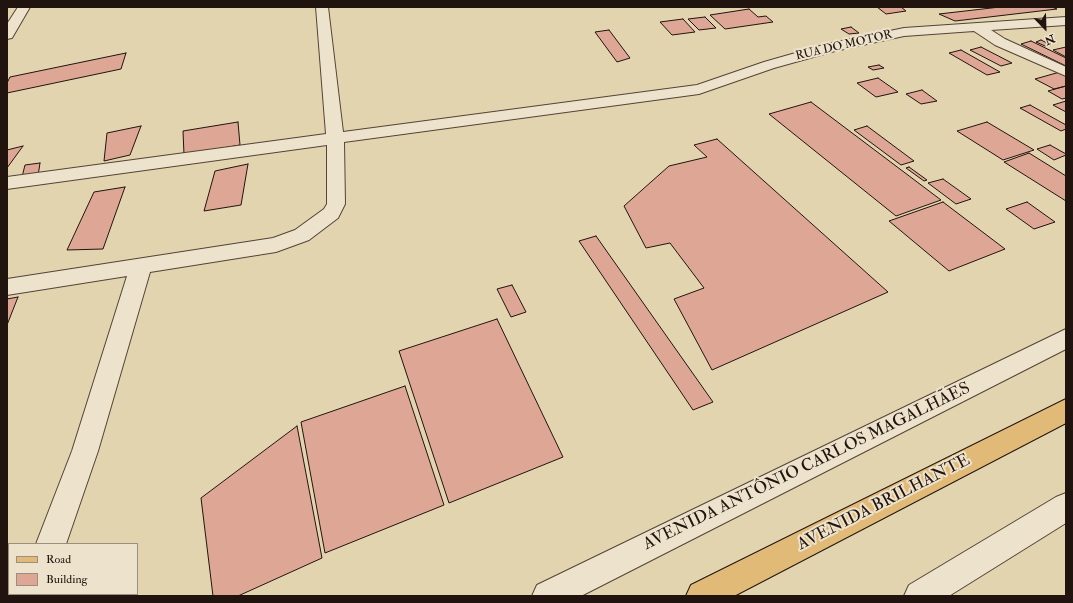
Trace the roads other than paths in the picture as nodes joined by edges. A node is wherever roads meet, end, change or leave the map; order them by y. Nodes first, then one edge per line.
1 (24, 7) edge
2 (322, 7) edge
3 (1066, 21) edge
4 (978, 28) junction
5 (7, 35) edge
6 (1066, 72) edge
7 (335, 139) junction
8 (7, 183) edge
9 (141, 266) junction
10 (7, 287) edge
11 (1066, 338) edge
12 (1066, 344) edge
13 (1037, 353) junction
14 (1066, 410) edge
15 (1066, 506) edge
16 (51, 543) edge
17 (548, 596) edge
18 (702, 596) edge
19 (920, 596) edge

1 - 5 street
2 - 7 street
3 - 4 street, RUA DO MOTOR
4 - 6 street
4 - 7 street, RUA DO MOTOR
7 - 8 street, RUA DO MOTOR
7 - 9 street
9 - 10 street
9 - 16 street
11 - 13 street, AVENIDA ANTÔNIO CARLOS MAGALHÃES
12 - 13 street
13 - 17 street, AVENIDA ANTÔNIO CARLOS MAGALHÃES
14 - 18 main road, AVENIDA BRILHANTE
15 - 19 street

